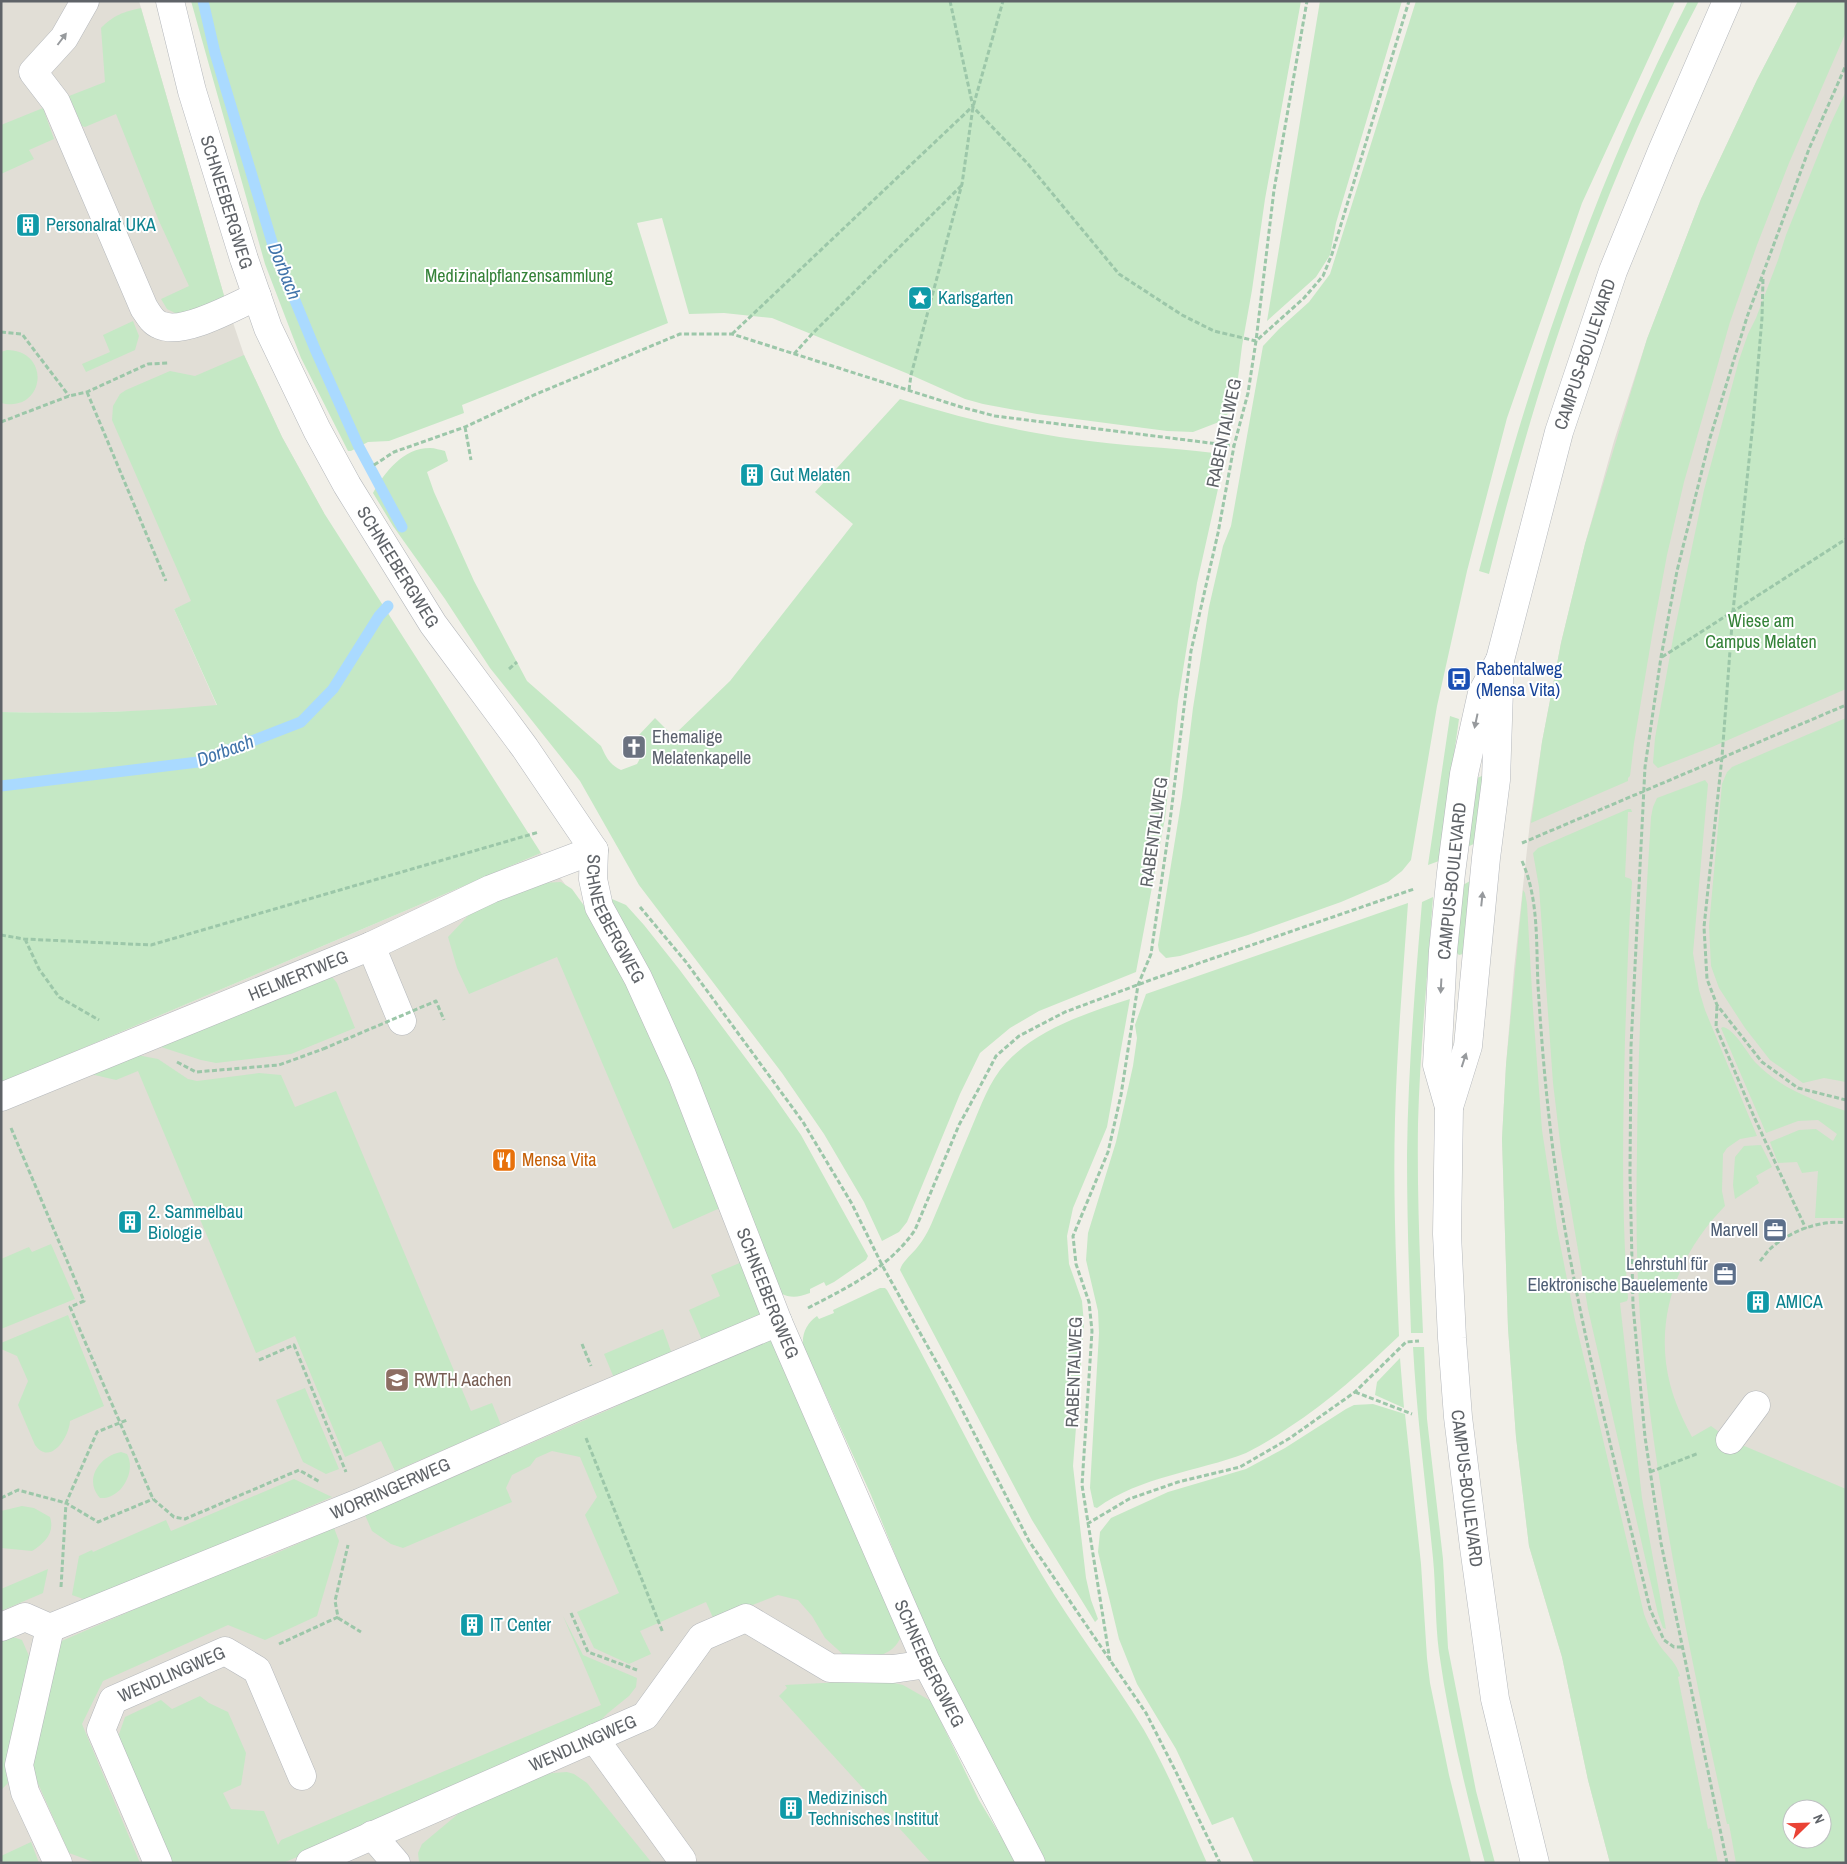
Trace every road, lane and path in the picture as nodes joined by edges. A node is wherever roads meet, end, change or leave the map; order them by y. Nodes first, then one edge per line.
1 (85, 1) edge
2 (170, 1) edge
3 (950, 1) edge
4 (1003, 1) edge
5 (1308, 1) edge
6 (1409, 1) edge
7 (1727, 1) edge
8 (1743, 1) edge
9 (1703, 60) junction
10 (1846, 65) edge
11 (973, 107) junction
12 (962, 184) junction
13 (1763, 276) junction
14 (257, 296) junction
15 (1, 332) edge
16 (732, 334) junction
17 (1256, 341) junction
18 (794, 354) junction
19 (909, 390) junction
20 (87, 392) dead end
21 (1, 422) edge
22 (465, 427) junction
23 (1234, 446) junction
24 (471, 460) dead end
25 (370, 468) dead end
26 (1846, 539) edge
27 (166, 582) dead end
28 (1734, 612) junction
29 (1662, 657) junction
30 (1846, 705) edge
31 (1722, 758) junction
32 (1644, 791) junction
33 (575, 821) junction
34 (1515, 846) dead end
35 (594, 850) junction
36 (1519, 854) dead end
37 (1420, 887) dead end
38 (638, 904) dead end
39 (1, 935) edge
40 (24, 939) junction
41 (371, 946) junction
42 (1138, 985) junction
43 (1717, 1005) junction
44 (444, 1020) dead end
45 (402, 1021) dead end
46 (132, 1042) junction
47 (1, 1097) edge
48 (1846, 1100) edge
49 (9, 1122) dead end
50 (1846, 1223) edge
51 (1806, 1229) junction
52 (1760, 1262) dead end
53 (882, 1265) junction
54 (778, 1322) junction
55 (1406, 1342) dead end
56 (259, 1360) dead end
57 (1355, 1392) junction
58 (1756, 1405) dead end
59 (574, 1408) junction
60 (1412, 1414) dead end
61 (127, 1420) dead end
62 (120, 1423) junction
63 (1730, 1440) joint
64 (1650, 1472) junction
65 (1, 1498) edge
66 (153, 1499) junction
67 (66, 1503) junction
68 (351, 1506) junction
69 (1087, 1524) junction
70 (61, 1581) dead end
71 (571, 1613) dead end
72 (338, 1617) junction
73 (1, 1627) edge
74 (50, 1628) junction
75 (361, 1632) dead end
76 (1682, 1647) junction
77 (1110, 1661) junction
78 (927, 1664) junction
79 (258, 1670) junction
80 (674, 1676) junction
81 (594, 1738) junction
82 (302, 1776) dead end
83 (372, 1836) junction
84 (682, 1860) dead end
85 (58, 1863) edge
86 (158, 1863) edge
87 (310, 1863) edge
88 (396, 1863) edge
89 (1031, 1863) edge
90 (1220, 1863) edge
91 (1536, 1863) edge
92 (1727, 1863) edge

14 -> 1 street
2 - 14 street, SCHNEEBERGWEG
3 - 11 path
4 - 11 path
5 - 17 path, RABENTALWEG
6 - 17 path
7 - 9 street, CAMPUS-BOULEVARD
8 - 9 street, CAMPUS-BOULEVARD
9 - 91 street, CAMPUS-BOULEVARD
10 - 13 path
11 - 12 path
11 - 16 path
11 - 17 path
12 - 18 path
12 - 19 path
13 - 28 path
13 - 29 path
14 - 33 street, SCHNEEBERGWEG
15 - 21 path
16 - 18 path
16 - 22 path
17 - 23 path, RABENTALWEG
18 - 19 path
19 - 23 path
20 - 27 path
22 - 24 path
22 - 25 path
23 - 42 path, RABENTALWEG
26 - 28 path
28 - 29 path
28 - 31 path
29 - 32 path
30 - 31 path
31 - 32 path
31 - 43 path
32 - 34 path
32 - 64 path
33 - 35 street, SCHNEEBERGWEG
33 - 40 path
35 - 41 street, HELMERTWEG
35 - 54 street, SCHNEEBERGWEG
36 - 76 path
37 - 42 path
38 - 53 path
39 - 40 path
40 - 46 path
41 - 45 street
41 - 46 street, HELMERTWEG
42 - 53 path
42 - 69 path, RABENTALWEG
43 - 48 path
43 - 51 path
44 - 46 path, bridge
46 - 47 street, HELMERTWEG
49 - 62 path
50 - 51 path
51 - 52 path
53 - 54 path
53 - 77 path
54 - 59 street, WORRINGERWEG
54 - 78 street, SCHNEEBERGWEG
55 - 57 path
56 - 68 path
57 - 60 path
57 - 69 path
58 - 63 street
59 - 68 street, WORRINGERWEG
59 - 80 path
61 - 62 path
62 - 66 path
62 - 67 path
63 - 64 path
64 - 76 path
65 - 67 path
66 - 67 path
66 - 68 path
67 - 70 path
68 - 72 path
68 - 74 street, WORRINGERWEG
69 - 77 path, RABENTALWEG
71 - 80 path
72 - 75 path
72 - 79 path
73 - 74 street
74 - 85 street
76 - 92 path
77 - 90 path
78 - 80 street, WENDLINGWEG
78 - 89 street, SCHNEEBERGWEG
79 - 82 street
79 - 86 street, WENDLINGWEG
80 - 81 street, WENDLINGWEG
81 - 83 street, WENDLINGWEG
81 - 84 street
83 - 87 street, WENDLINGWEG
83 - 88 street

